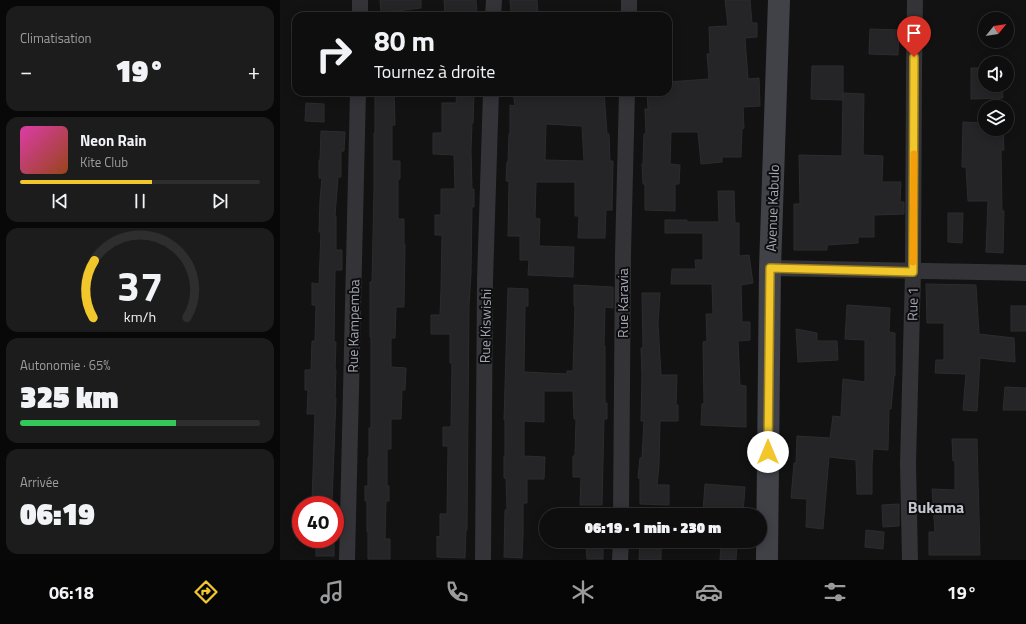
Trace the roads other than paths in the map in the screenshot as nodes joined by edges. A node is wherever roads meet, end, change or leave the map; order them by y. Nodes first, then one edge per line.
1 (360, 0) edge
2 (494, 0) edge
3 (629, 0) edge
4 (779, 0) edge
5 (915, 0) edge
6 (360, 12) edge
7 (493, 12) edge
8 (629, 12) edge
9 (358, 96) edge
10 (491, 96) edge
11 (627, 96) edge
12 (770, 268) junction
13 (913, 272) junction
14 (1026, 273) edge
15 (621, 508) edge
16 (620, 548) edge
17 (347, 560) edge
18 (483, 560) edge
19 (620, 560) edge
20 (767, 560) edge
21 (910, 560) edge

1 - 6 street
2 - 7 street
3 - 8 street
4 - 12 street, Avenue Kabulo
5 - 13 street, Rue 1
9 - 17 street, Rue Kampemba
10 - 18 street, Rue Kiswishi
11 - 15 street, Rue Karavia
12 - 13 street
12 - 20 street, Avenue Kabulo
13 - 14 street
13 - 21 street, Rue 1
16 - 19 street

